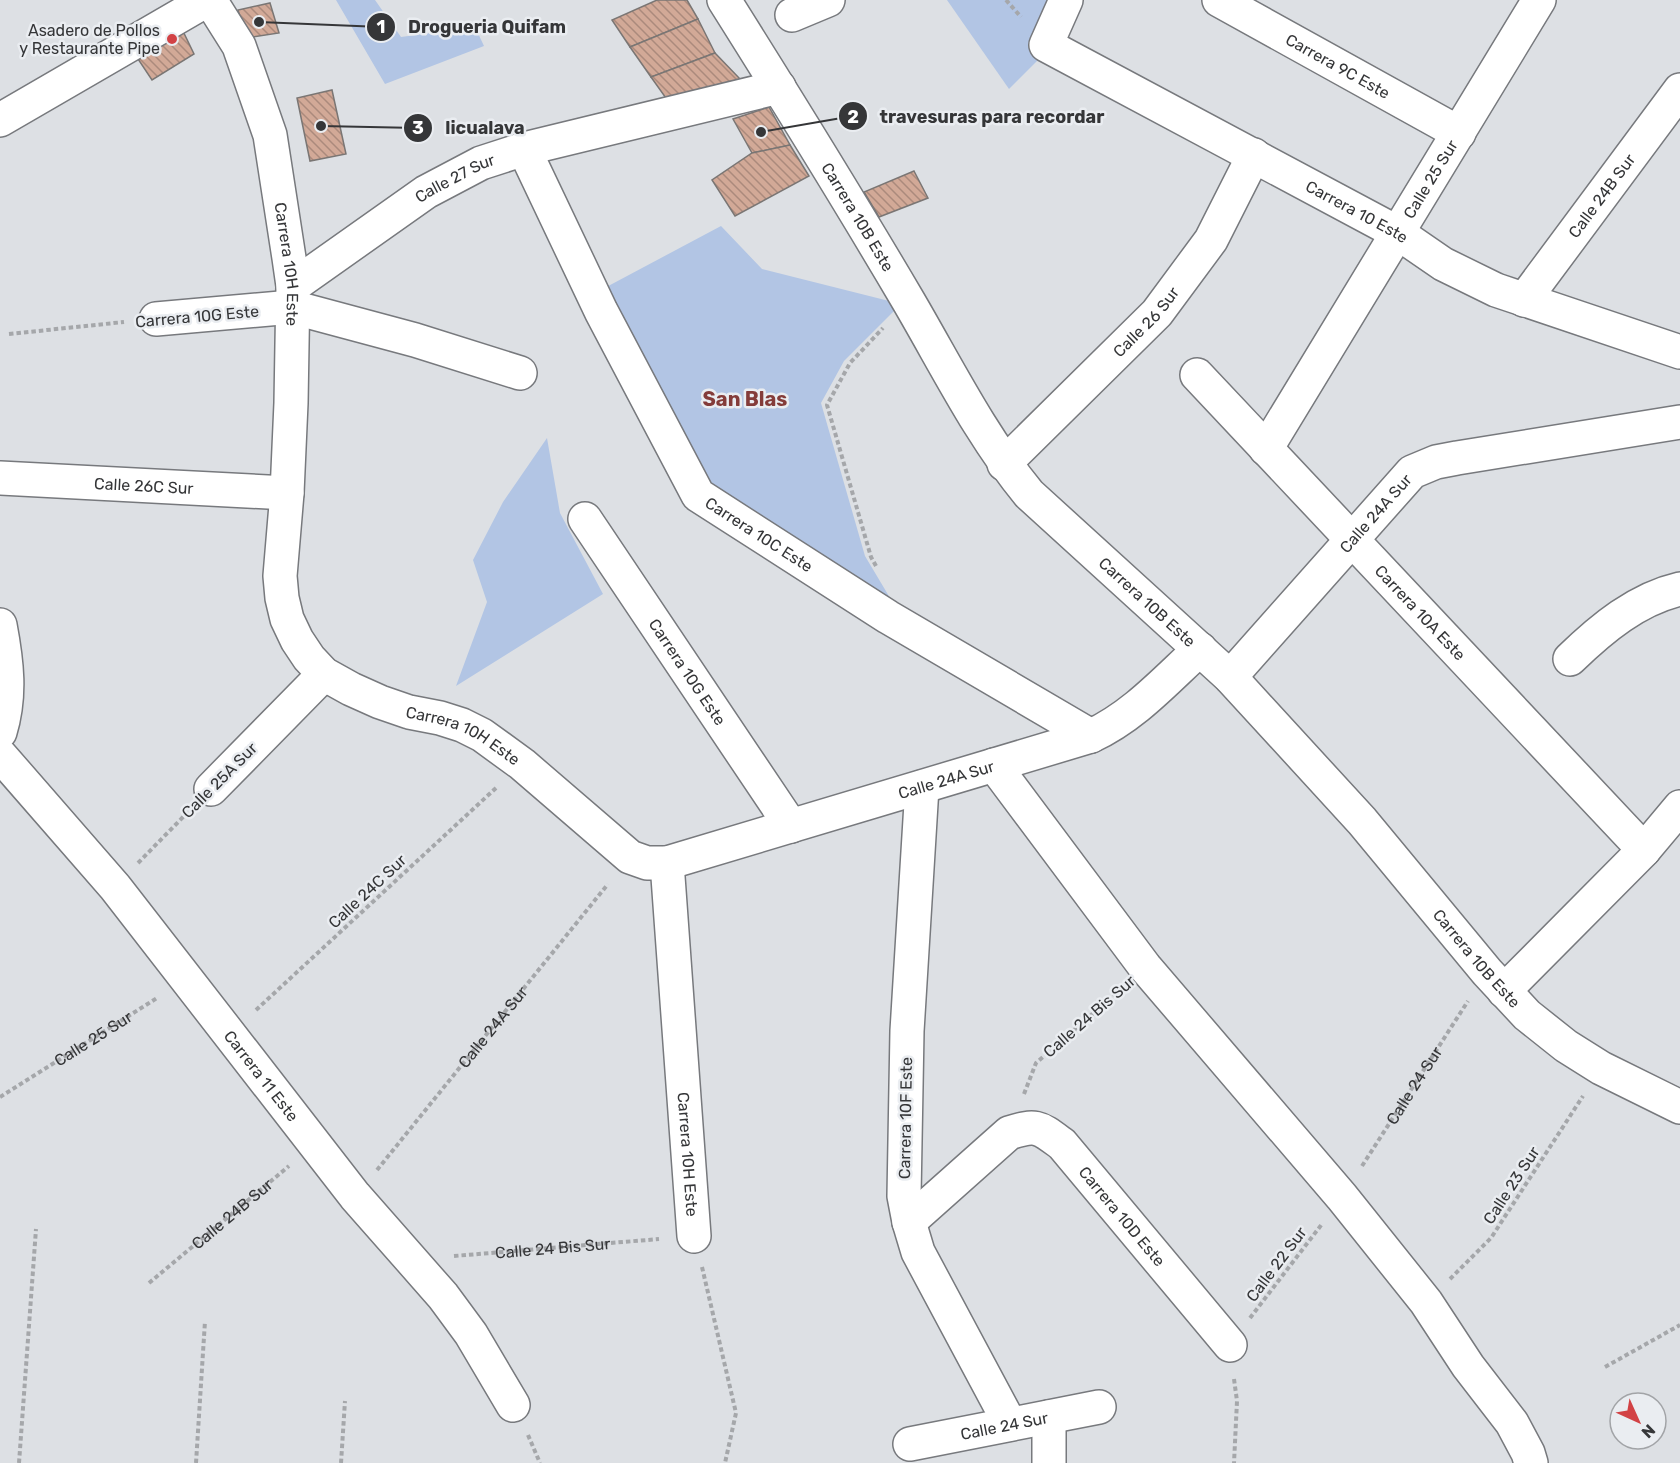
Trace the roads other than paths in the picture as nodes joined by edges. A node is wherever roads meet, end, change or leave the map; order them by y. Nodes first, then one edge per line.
1 (208, 0) edge
2 (724, 0) edge
3 (828, 0) edge
4 (1066, 0) edge
5 (1219, 0) edge
6 (1539, 0) edge
7 (792, 15) dead end
8 (779, 87) junction
9 (1680, 90) edge
10 (0, 120) edge
11 (1459, 133) junction
12 (524, 149) junction
13 (1254, 155) junction
14 (1398, 233) junction
15 (292, 296) junction
16 (1524, 300) junction
17 (156, 319) road end
18 (1680, 352) edge
19 (520, 374) dead end
20 (1197, 375) dead end
21 (1680, 422) edge
22 (1266, 449) junction
23 (1004, 464) junction
24 (0, 478) edge
25 (287, 493) junction
26 (585, 519) dead end
27 (1351, 540) junction
28 (1680, 589) edge
29 (0, 625) edge
30 (1200, 649) junction
31 (1570, 659) dead end
32 (324, 674) junction
33 (1230, 677) junction
34 (0, 732) edge
35 (1091, 736) junction
36 (0, 755) edge
37 (993, 765) junction
38 (922, 787) junction
39 (211, 789) road end
40 (1680, 807) edge
41 (791, 826) junction
42 (1644, 850) junction
43 (667, 863) junction
44 (1495, 982) junction
45 (1680, 1107) edge
46 (909, 1222) junction
47 (694, 1236) road end
48 (1230, 1345) road end
49 (513, 1405) dead end
50 (1099, 1407) dead end
51 (1049, 1417) junction
52 (1010, 1424) junction
53 (910, 1444) dead end
54 (1049, 1463) edge
55 (1531, 1463) edge

1 - 10 street
1 - 15 street, Carrera 10H Este
2 - 8 street, Carrera 10B Este
3 - 7 street
4 - 13 street, Carrera 10 Este
5 - 11 street, Carrera 9C Este
6 - 11 street, Calle 25 Sur
8 - 12 street, Calle 27 Sur
8 - 23 street, Carrera 10B Este
9 - 16 street, Calle 24B Sur
11 - 14 street, Calle 25 Sur
12 - 15 street, Calle 27 Sur
12 - 35 street, Carrera 10C Este
13 - 14 street, Carrera 10 Este
13 - 23 street, Calle 26 Sur
14 - 16 street, Carrera 10 Este
14 - 22 street, Calle 25 Sur
15 - 17 street, Carrera 10G Este
15 - 19 street, Carrera 10G Este
15 - 25 street, Carrera 10H Este
16 - 18 street, Carrera 10 Este
20 - 22 street, Carrera 10A Este
21 - 27 street, Calle 24A Sur
22 - 27 street, Carrera 10A Este
23 - 30 street, Carrera 10B Este
24 - 25 street, Calle 26C Sur
25 - 32 street, Carrera 10H Este
26 - 41 street, Carrera 10G Este
27 - 33 street, Calle 24A Sur
27 - 42 street, Carrera 10A Este
28 - 31 street
29 - 34 street
30 - 33 street, Carrera 10B Este
30 - 35 street, Calle 24A Sur
32 - 39 street, Calle 25A Sur
32 - 43 street, Carrera 10H Este
33 - 44 street, Carrera 10B Este
35 - 37 street, Calle 24A Sur
36 - 49 street, Carrera 11 Este
37 - 38 street, Calle 24A Sur
37 - 55 street
38 - 41 street, Calle 24A Sur
38 - 46 street, Carrera 10F Este
40 - 42 street
41 - 43 street, Calle 24A Sur
42 - 44 street
43 - 47 street, Carrera 10H Este
44 - 45 street, Carrera 10B Este
46 - 48 street, Carrera 10D Este
46 - 52 street, Carrera 10F Este
50 - 51 street, Calle 24 Sur
51 - 52 street, Calle 24 Sur
51 - 54 street
52 - 53 street, Calle 24 Sur

